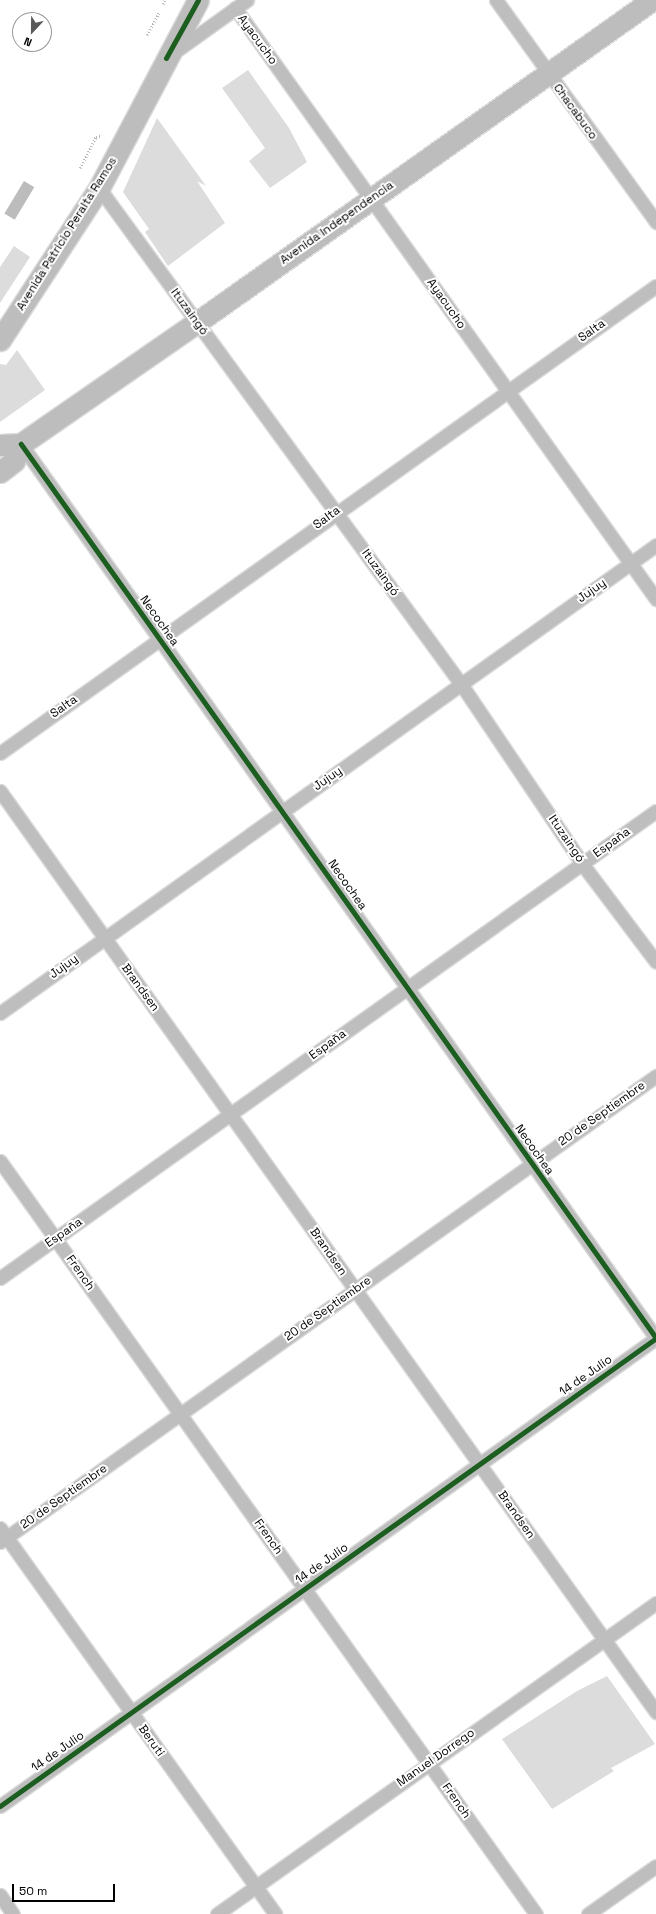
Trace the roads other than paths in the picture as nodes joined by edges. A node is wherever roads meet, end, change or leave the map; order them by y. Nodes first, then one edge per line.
1 (198, 0) edge
2 (247, 0) edge
3 (496, 0) edge
4 (652, 0) edge
5 (235, 8) junction
6 (166, 58) junction
7 (548, 74) junction
8 (99, 188) junction
9 (372, 199) junction
10 (656, 222) edge
11 (656, 286) edge
12 (196, 323) junction
13 (0, 340) edge
14 (508, 391) junction
15 (21, 444) junction
16 (0, 445) edge
17 (0, 472) edge
18 (336, 512) junction
19 (656, 545) edge
20 (630, 564) junction
21 (656, 599) edge
22 (160, 639) junction
23 (461, 684) junction
24 (0, 753) edge
25 (0, 791) edge
26 (656, 811) edge
27 (282, 812) junction
28 (583, 864) junction
29 (105, 938) junction
30 (656, 962) edge
31 (407, 988) junction
32 (0, 1013) edge
33 (656, 1076) edge
34 (230, 1114) junction
35 (0, 1160) edge
36 (532, 1164) junction
37 (56, 1239) junction
38 (0, 1278) edge
39 (355, 1290) junction
40 (656, 1338) edge
41 (180, 1414) junction
42 (479, 1464) junction
43 (2, 1536) edge
44 (304, 1589) junction
45 (656, 1603) edge
46 (604, 1639) junction
47 (131, 1712) junction
48 (656, 1712) edge
49 (429, 1764) junction
50 (0, 1806) edge
51 (656, 1866) edge
52 (255, 1887) junction
53 (0, 1895) edge
54 (13, 1914) edge
55 (217, 1914) edge
56 (275, 1914) edge
57 (536, 1914) edge
58 (588, 1914) edge

1 - 6 main road, Avenida Patricio Peralta Ramos
2 - 5 street
3 - 7 street, Chacabuco
4 - 7 main road, Avenida Independencia
5 - 6 street
5 - 9 street, Ayacucho
6 - 8 main road, Avenida Patricio Peralta Ramos
7 - 9 main road, Avenida Independencia
7 - 10 street, Chacabuco
8 - 12 street, Ituzaingó
8 - 13 main road, Avenida Patricio Peralta Ramos
9 - 12 main road, Avenida Independencia
9 - 14 street, Ayacucho
11 - 14 street, Salta
12 - 15 main road, Avenida Independencia
12 - 18 street, Ituzaingó
14 - 18 street, Salta
14 - 20 street, Ayacucho
15 - 16 main road
15 - 17 main road
15 - 22 street, Necochea
18 - 22 street, Salta
18 - 23 street, Ituzaingó
19 - 20 street, Jujuy
20 - 21 street, Ayacucho
20 - 23 street, Jujuy
22 - 24 street, Salta
22 - 27 street, Necochea
23 - 27 street, Jujuy
23 - 28 street, Ituzaingó
25 - 29 street, Brandsen
26 - 28 street, España
27 - 29 street, Jujuy
27 - 31 street, Necochea
28 - 30 street, Ituzaingó
28 - 31 street, España
29 - 32 street, Jujuy
29 - 34 street, Brandsen
31 - 34 street, España
31 - 36 street, Necochea
33 - 36 street, 20 de Septiembre
34 - 37 street, España
34 - 39 street, Brandsen
35 - 37 street, French
36 - 39 street, 20 de Septiembre
36 - 40 street, Necochea
37 - 38 street, España
37 - 41 street, French
39 - 41 street, 20 de Septiembre
39 - 42 street, Brandsen
40 - 42 street, 14 de Julio
41 - 43 street, 20 de Septiembre
41 - 44 street, French
42 - 44 street, 14 de Julio
42 - 46 street, Brandsen
43 - 47 street, Beruti
44 - 47 street, 14 de Julio
44 - 49 street, French
45 - 46 street, Manuel Dorrego
46 - 48 street, Brandsen
46 - 49 street, Manuel Dorrego
47 - 50 street, 14 de Julio
47 - 52 street, Beruti
49 - 52 street, Manuel Dorrego
49 - 57 street, French
51 - 58 street
52 - 55 street, Manuel Dorrego
52 - 56 street, Beruti
53 - 54 street

